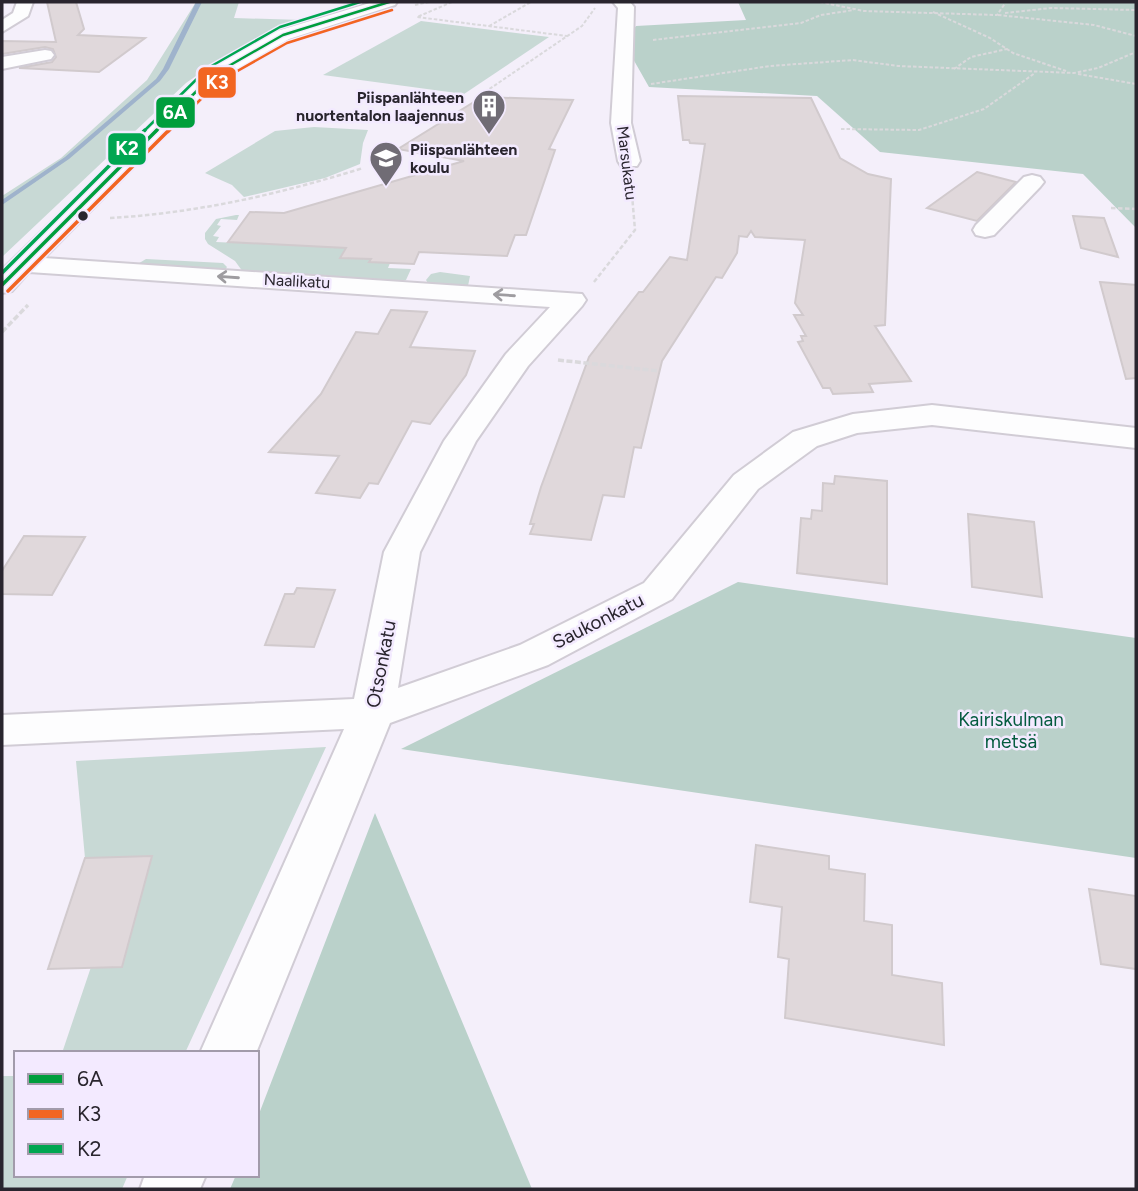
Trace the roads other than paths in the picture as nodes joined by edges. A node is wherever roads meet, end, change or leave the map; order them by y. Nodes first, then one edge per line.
1 (24, 2) edge
2 (621, 2) edge
3 (398, 4) edge
4 (2, 27) edge
5 (45, 55) dead end
6 (2, 63) edge
7 (629, 161) road end
8 (1032, 182) dead end
9 (985, 230) dead end
10 (23, 264) junction
11 (2, 285) edge
12 (572, 300) joint
13 (1136, 438) edge
14 (373, 713) junction
15 (2, 730) edge
16 (229, 1051) edge

1 - 4 street
2 - 7 street, Marsukatu
3 - 10 street
5 - 6 street
8 - 9 street
10 - 11 street
12 -> 10 street, Naalikatu
12 - 14 street, Otsonkatu
13 - 14 street, Saukonkatu
14 - 15 street, Saukonkatu
14 - 16 street, Otsonkatu

